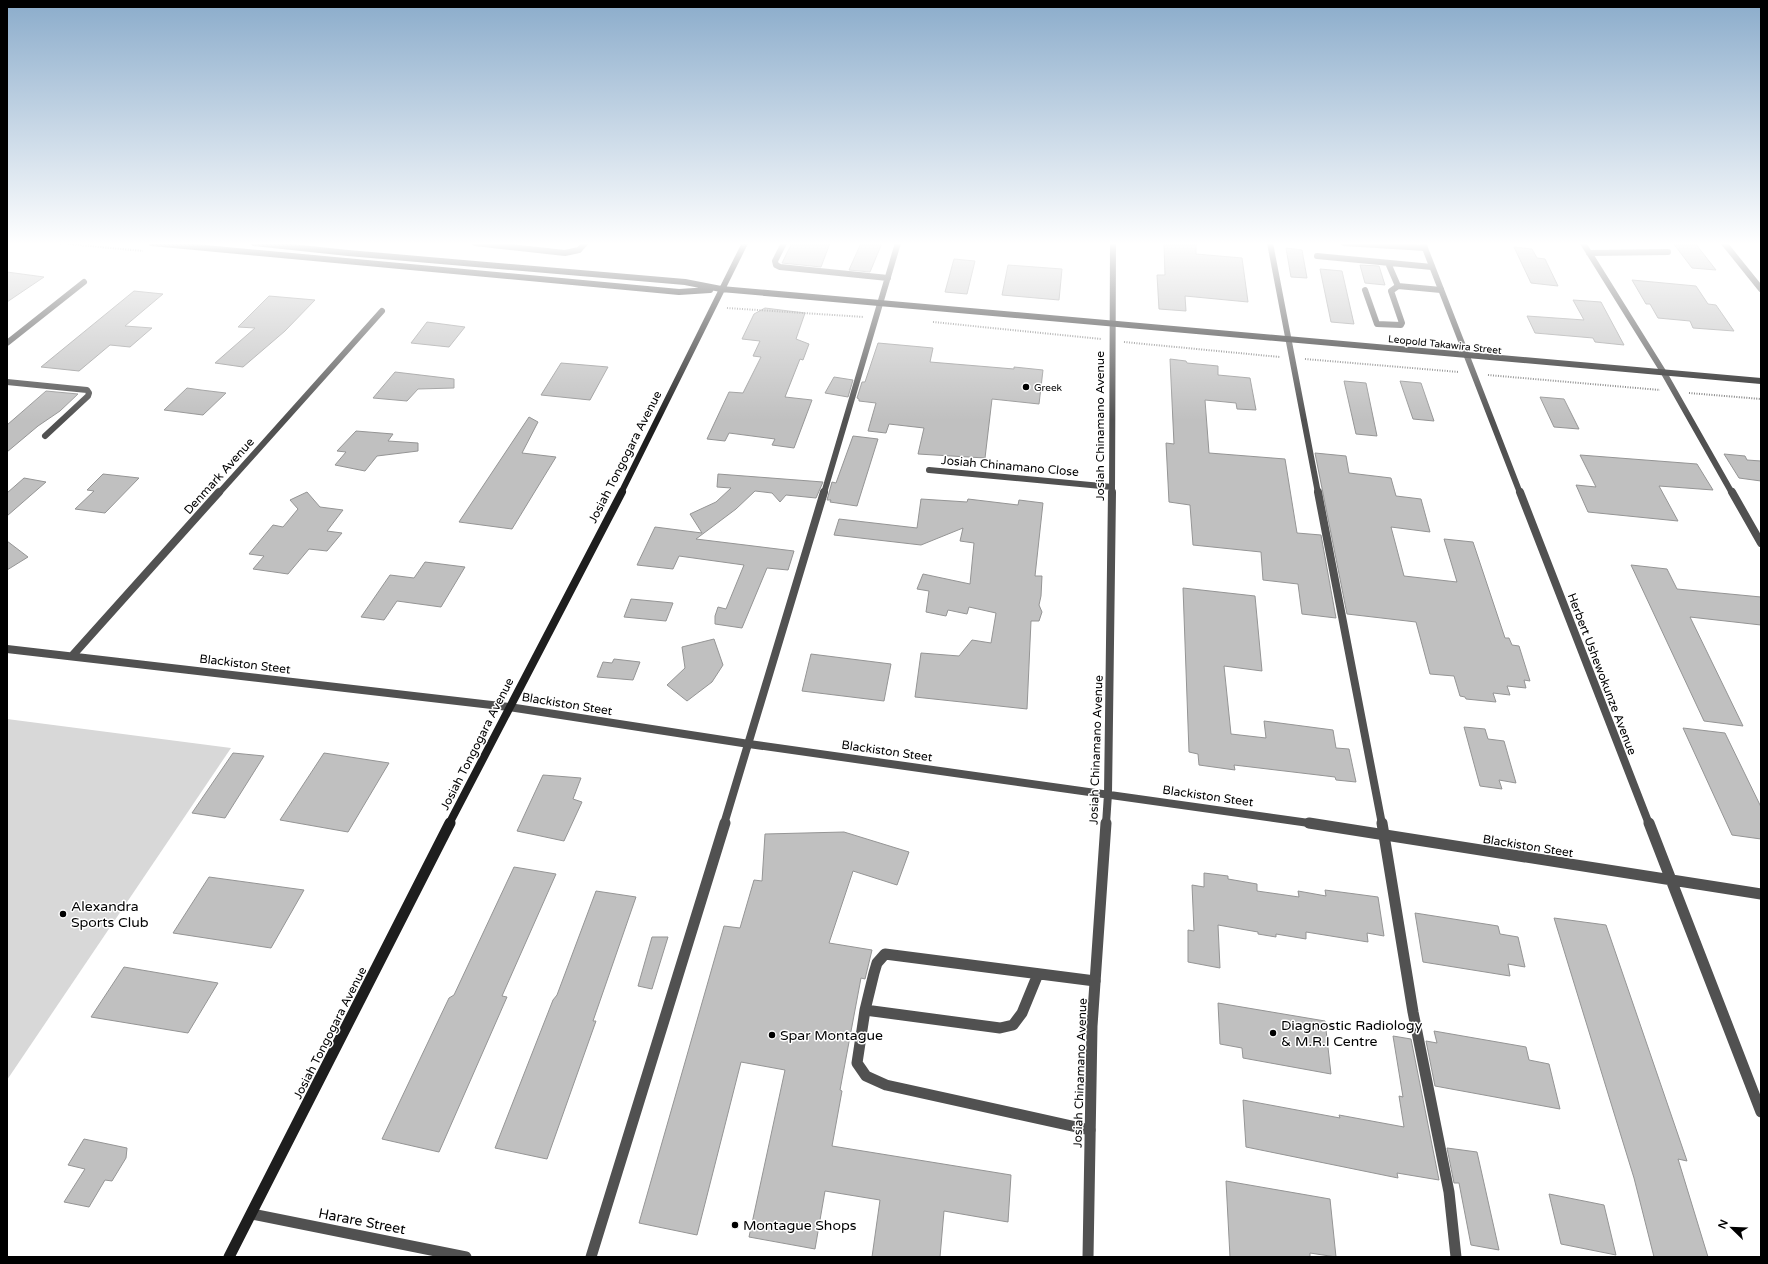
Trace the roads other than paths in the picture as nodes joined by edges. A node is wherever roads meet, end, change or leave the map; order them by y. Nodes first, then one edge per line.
1 (59, 302) edge
2 (715, 302) edge
3 (880, 302) joint
4 (1112, 302) edge
5 (1282, 302) edge
6 (1369, 302) edge
7 (1395, 302) edge
8 (1446, 302) edge
9 (1620, 302) edge
10 (382, 311) dead end
11 (1111, 322) junction
12 (1290, 339) junction
13 (7, 343) edge
14 (1467, 356) junction
15 (1664, 373) junction
16 (1761, 381) edge
17 (7, 382) edge
18 (44, 436) dead end
19 (929, 470) dead end
20 (1112, 487) junction
21 (1761, 543) edge
22 (7, 649) edge
23 (72, 656) junction
24 (509, 707) junction
25 (750, 744) junction
26 (1108, 794) junction
27 (1384, 834) junction
28 (1670, 882) junction
29 (1761, 894) edge
30 (1038, 974) junction
31 (1095, 981) junction
32 (865, 1010) junction
33 (1761, 1112) edge
34 (1090, 1130) junction
35 (252, 1214) junction
36 (230, 1257) edge
37 (466, 1257) edge
38 (591, 1257) edge
39 (1088, 1257) edge
40 (1456, 1257) edge

1 - 13 street
2 - 24 main road, Josiah Tongogara Avenue
3 - 11 main road, Leopold Takawira Street
3 - 25 street
4 - 11 street, Josiah Chinamano Avenue
5 - 12 street
6 - 7 street
8 - 14 street, Herbert Ushewokunze Avenue
9 - 15 street
10 - 23 street, Denmark Avenue
11 - 12 main road, Leopold Takawira Street
11 - 20 street, Josiah Chinamano Avenue
12 - 14 main road, Leopold Takawira Street
12 - 27 street
14 - 15 main road, Leopold Takawira Street
14 - 28 street, Herbert Ushewokunze Avenue
15 - 16 main road, Leopold Takawira Street
15 - 21 street
17 - 18 street
19 - 20 street, Josiah Chinamano Close
20 - 26 street, Josiah Chinamano Avenue
22 - 23 street, Blackiston Steet
23 - 24 street, Blackiston Steet
24 - 25 street, Blackiston Steet
24 - 35 main road, Josiah Tongogara Avenue
25 - 26 street, Blackiston Steet
25 - 38 street
26 - 27 street, Blackiston Steet
26 - 31 street, Josiah Chinamano Avenue
27 - 28 street, Blackiston Steet
27 - 40 street
28 - 29 street, Blackiston Steet
28 - 33 street, Herbert Ushewokunze Avenue
30 - 31 street
30 - 32 street
30 - 32 street
31 - 34 street, Josiah Chinamano Avenue
32 - 34 street
34 - 39 street, Josiah Chinamano Avenue
35 - 36 main road, Josiah Tongogara Avenue
35 - 37 street, Harare Street

